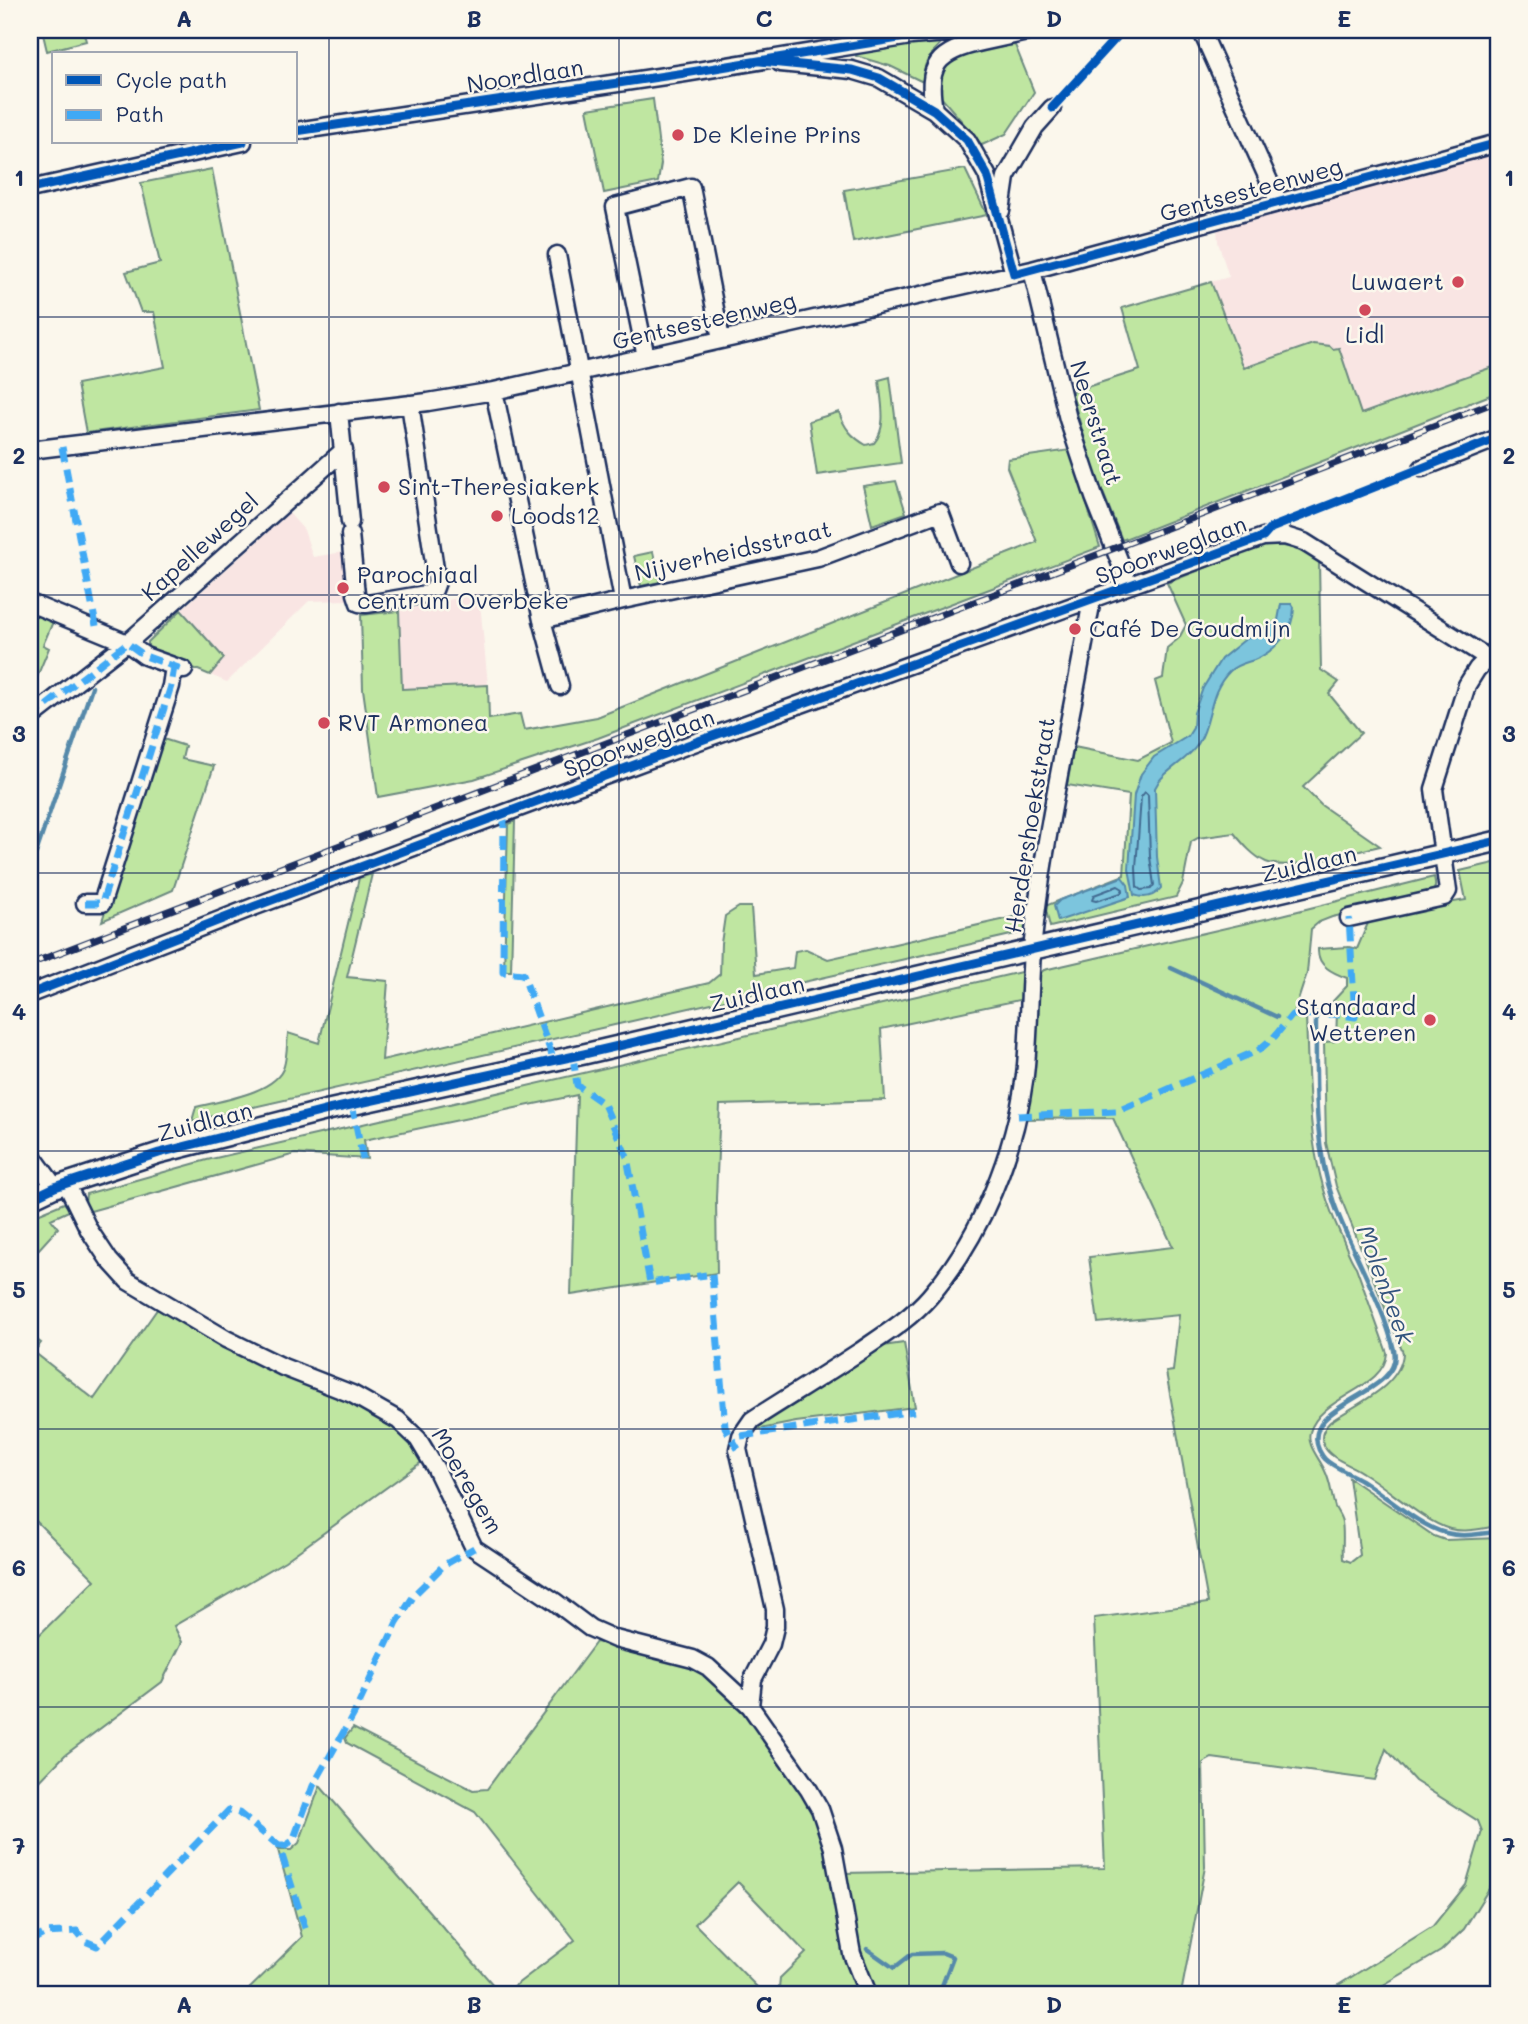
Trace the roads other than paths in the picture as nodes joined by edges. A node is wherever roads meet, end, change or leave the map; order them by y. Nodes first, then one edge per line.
1 (984, 30) edge
2 (1036, 30) edge
3 (1201, 30) edge
4 (910, 33) edge
5 (760, 61) junction
6 (1052, 108) dead end
7 (934, 110) junction
8 (298, 131) edge
9 (1498, 143) edge
10 (234, 144) edge
11 (30, 188) edge
12 (1279, 203) junction
13 (1000, 217) junction
14 (557, 255) dead end
15 (1032, 270) junction
16 (1014, 274) junction
17 (721, 339) junction
18 (646, 358) junction
19 (578, 373) junction
20 (494, 391) junction
21 (410, 404) junction
22 (339, 412) junction
23 (1498, 438) edge
24 (30, 450) edge
25 (344, 450) junction
26 (1422, 468) dead end
27 (959, 563) dead end
28 (1129, 585) junction
29 (1092, 599) junction
30 (623, 600) junction
31 (30, 603) edge
32 (542, 620) junction
33 (127, 643) junction
34 (1493, 659) edge
35 (559, 686) dead end
36 (30, 718) edge
37 (1498, 841) edge
38 (1444, 853) junction
39 (85, 903) dead end
40 (1349, 918) dead end
41 (1032, 949) junction
42 (30, 994) edge
43 (30, 1153) edge
44 (60, 1185) junction
45 (30, 1199) edge
46 (750, 1706) junction
47 (868, 1994) edge

1 - 4 street, Noordlaan
2 - 7 street
3 - 12 street
4 - 5 street, Noordlaan
5 - 7 street, Noordlaan
5 - 8 street, Noordlaan
6 - 13 street
7 - 13 street, Noordlaan
9 - 12 street, Gentsesteenweg
10 - 11 street
12 - 15 street, Gentsesteenweg
13 - 16 street, Noordlaan
14 - 19 street, Nijverheidsstraat
15 - 16 street, Gentsesteenweg
15 - 28 street, Neerstraat
16 - 17 street, Gentsesteenweg
17 - 18 street, Gentsesteenweg
17 - 18 street
18 - 19 street, Gentsesteenweg
19 - 20 street, Gentsesteenweg
19 - 30 street, Nijverheidsstraat
20 - 21 street, Gentsesteenweg
20 - 32 street
21 - 22 street, Gentsesteenweg
21 - 25 street
22 - 24 street, Gentsesteenweg
22 - 25 street
23 - 26 street
25 - 33 street, Kapellewegel
27 - 30 street, Nijverheidsstraat
28 - 29 street, Spoorweglaan
28 - 34 street, Spoorweglaan
29 - 41 street, Herdershoekstraat
29 - 42 street, Spoorweglaan
30 - 32 street
31 - 33 street
32 - 35 street
33 - 36 street, Kapellewegel
33 - 39 street
34 - 38 street
37 - 38 main road, Zuidlaan
38 - 40 street
38 - 41 main road, Zuidlaan
41 - 44 main road, Zuidlaan
41 - 46 street, Herdershoekstraat
43 - 44 street, Moeregem
44 - 45 main road, Zuidlaan
44 - 46 street, Moeregem
46 - 47 street

